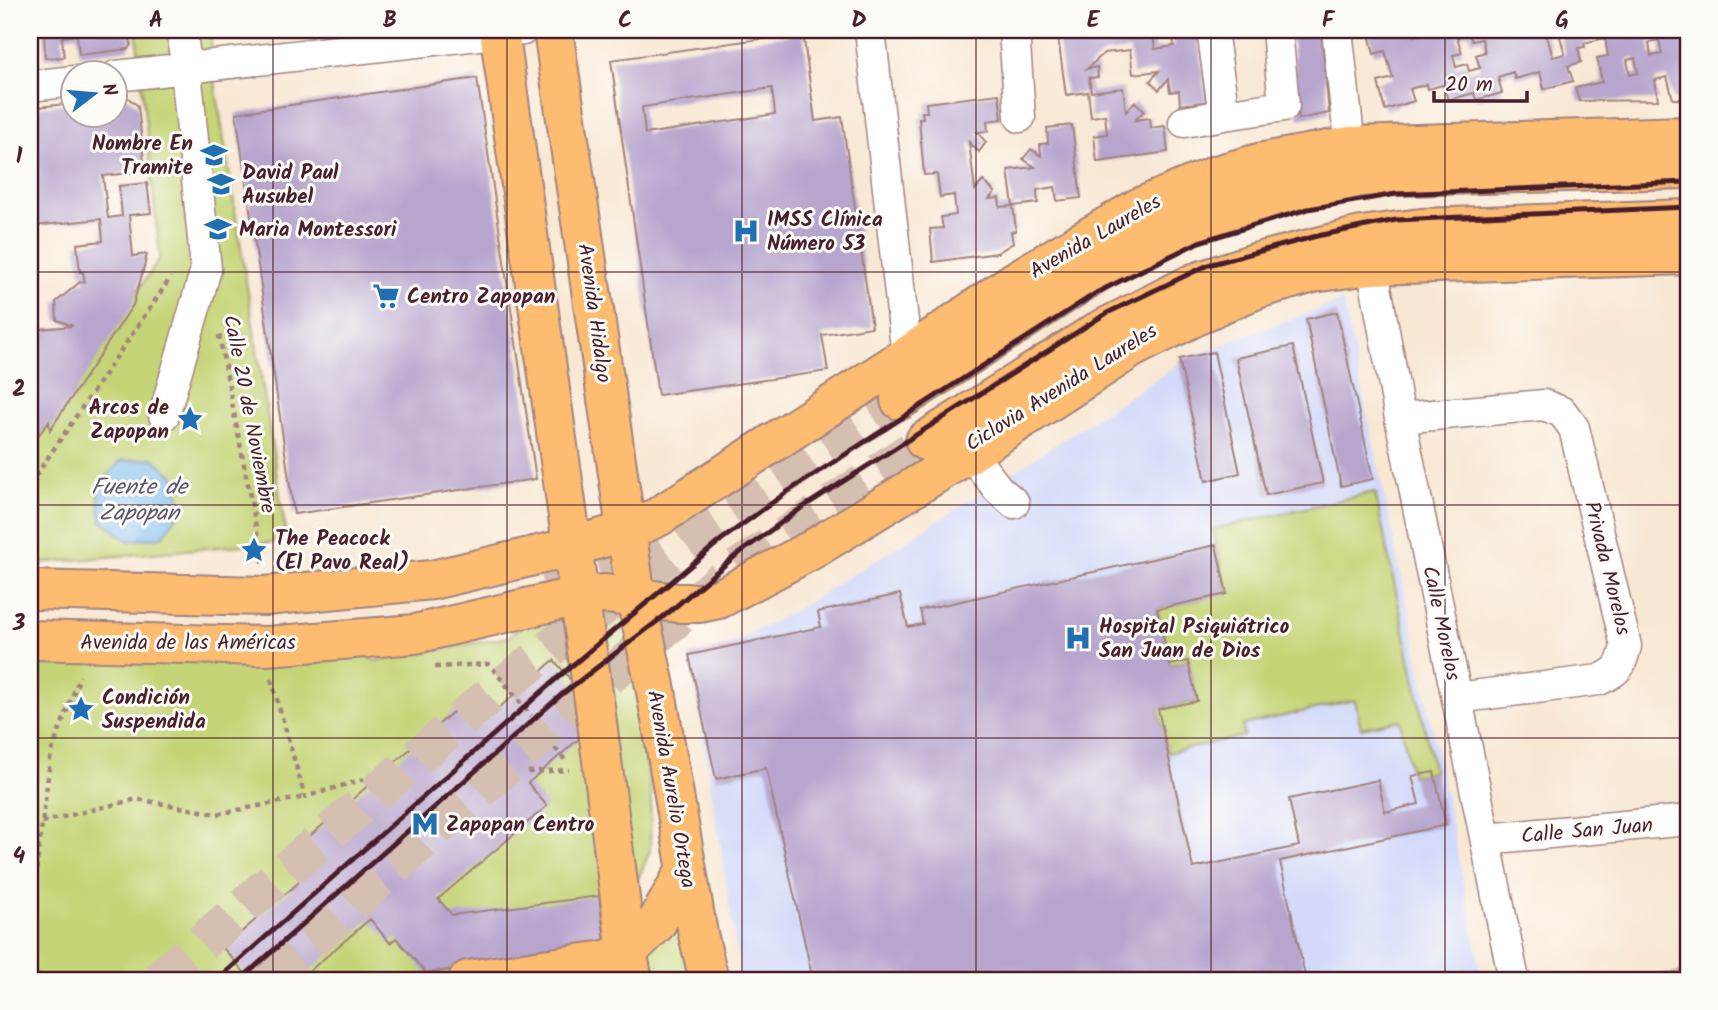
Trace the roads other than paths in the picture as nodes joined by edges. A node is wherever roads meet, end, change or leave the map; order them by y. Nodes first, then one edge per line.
1 (182, 30) edge
2 (554, 30) edge
3 (870, 30) edge
4 (1014, 30) edge
5 (1212, 30) edge
6 (1277, 30) edge
7 (1337, 30) edge
8 (507, 31) edge
9 (186, 68) junction
10 (130, 74) edge
11 (60, 83) edge
12 (30, 86) edge
13 (1224, 115) junction
14 (1020, 117) dead end
15 (1184, 122) dead end
16 (1688, 136) edge
17 (1349, 146) junction
18 (1688, 169) edge
19 (1688, 219) edge
20 (1688, 256) edge
21 (1372, 265) junction
22 (907, 356) junction
23 (900, 400) tunnel mouth
24 (164, 415) dead end
25 (1400, 418) junction
26 (925, 441) tunnel mouth
27 (970, 453) junction
28 (1014, 503) dead end
29 (626, 531) junction
30 (572, 547) junction
31 (30, 590) edge
32 (578, 596) junction
33 (636, 597) junction
34 (30, 640) edge
35 (1457, 698) junction
36 (1688, 820) edge
37 (1486, 839) junction
38 (686, 869) junction
39 (630, 966) edge
40 (468, 980) edge
41 (709, 980) edge
42 (1514, 980) edge

1 - 9 street
2 - 29 main road, Avenida Hidalgo
3 - 22 street
4 - 14 street
5 - 13 street
6 - 13 street
7 - 17 street
8 - 9 street
8 - 30 main road
9 - 10 street
9 - 24 street
11 - 12 street
13 - 15 street
16 - 17 main road, Avenida Laureles
17 - 22 main road, Avenida Laureles
18 - 23 main road, Avenida Laureles
19 - 26 main road
20 - 21 main road
21 - 25 street, Calle Morelos
21 - 27 main road
22 - 29 main road, Avenida Laureles
25 - 35 street, Calle Morelos
25 - 35 street, Privada Morelos
27 - 28 street
27 - 33 main road
29 - 30 main road, Avenida Laureles
29 - 33 main road, Avenida Hidalgo
30 - 31 main road
30 - 32 main road
32 - 33 main road, Avenida de las Américas
32 - 34 main road, Avenida de las Américas
32 - 39 main road
33 - 38 main road, Avenida Aurelio Ortega
35 - 37 street, Calle Morelos
36 - 37 street, Calle San Juan
37 - 42 street, Calle Morelos
38 - 39 main road
38 - 41 main road, Avenida Aurelio Ortega
39 - 40 main road

